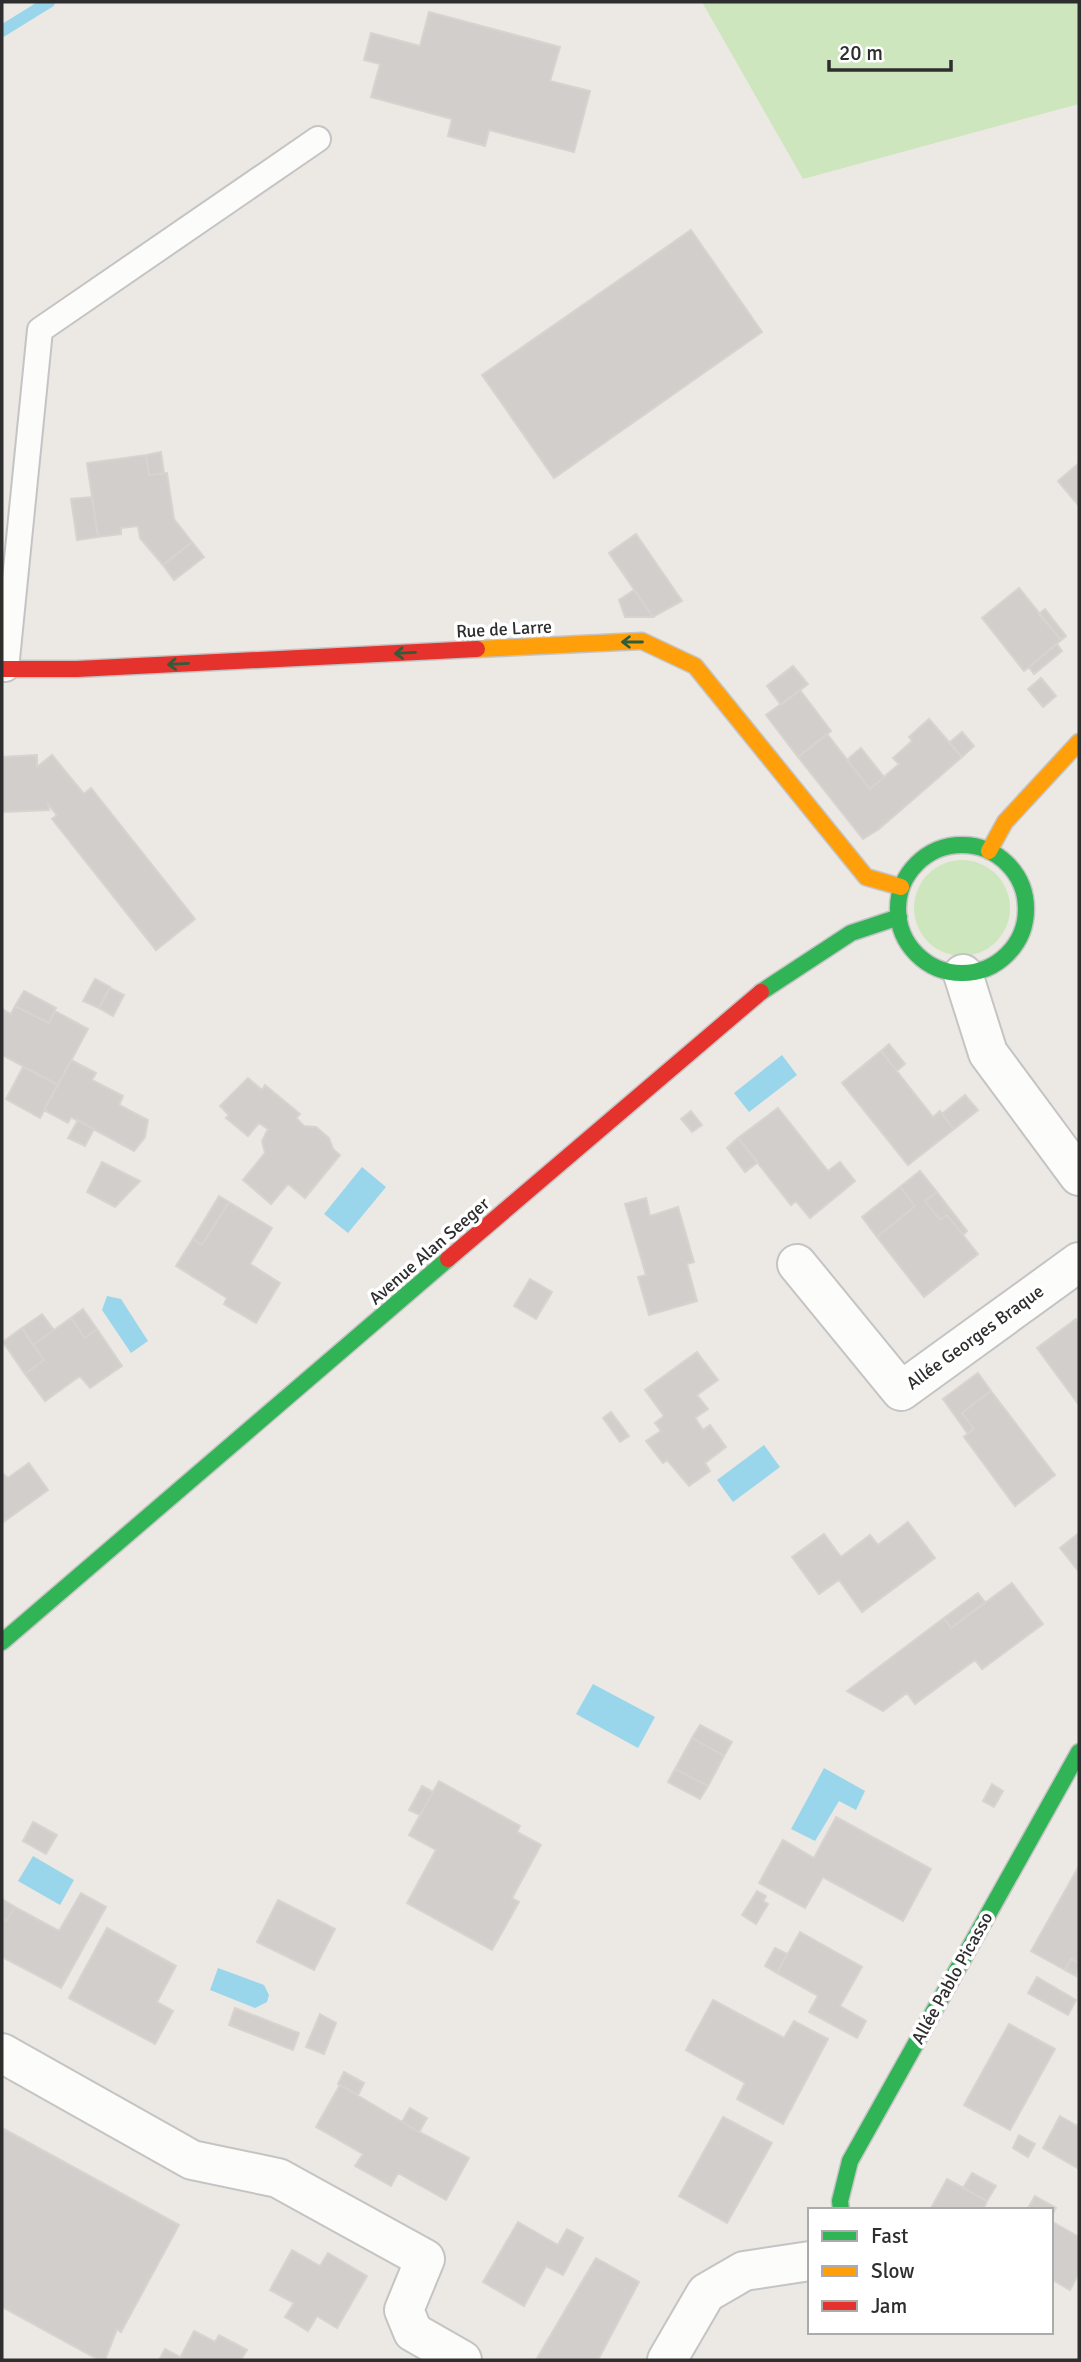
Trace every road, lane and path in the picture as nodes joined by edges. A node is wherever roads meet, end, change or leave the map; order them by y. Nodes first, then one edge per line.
1 (318, 139) dead end
2 (4, 669) edge
3 (1079, 742) edge
4 (989, 851) junction
5 (901, 887) junction
6 (898, 917) junction
7 (963, 974) junction
8 (1079, 1176) edge
9 (1079, 1262) edge
10 (797, 1264) dead end
11 (2, 1642) edge
12 (1079, 1752) edge
13 (2, 2053) edge
14 (841, 2208) edge
15 (808, 2261) edge
16 (463, 2360) edge
17 (667, 2360) edge

1 - 2 lane
5 -> 2 main road, Rue de Larre
3 - 4 main road
4 - 5 main road
4 - 7 main road
5 - 6 main road
6 - 7 main road
6 - 11 main road, Avenue Alan Seeger
7 - 8 street
9 - 10 street, Allée Georges Braque
12 - 14 main road, Allée Pablo Picasso
13 - 16 street
15 - 17 street

